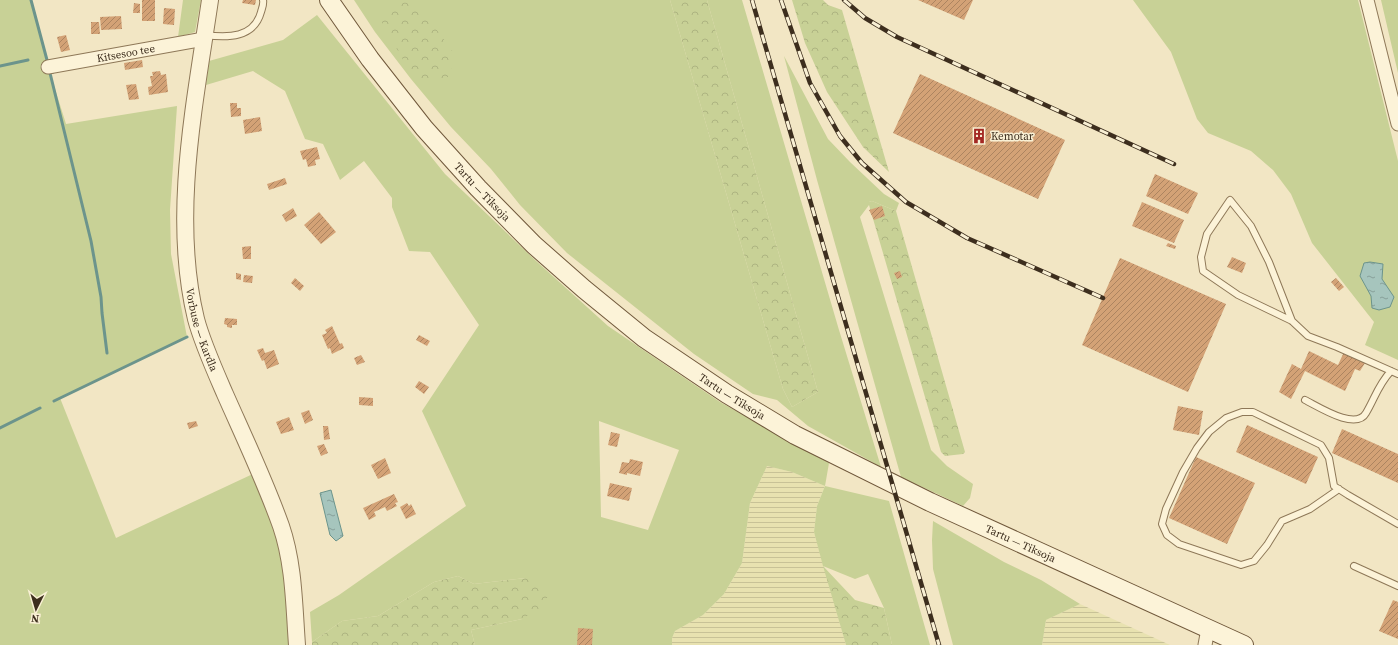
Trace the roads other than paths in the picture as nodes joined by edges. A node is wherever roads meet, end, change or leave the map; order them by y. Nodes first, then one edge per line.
1 (210, 0) edge
2 (263, 0) edge
3 (329, 0) edge
4 (1367, 0) edge
5 (204, 37) junction
6 (48, 67) dead end
7 (1398, 124) edge
8 (1292, 321) junction
9 (1391, 371) junction
10 (1398, 374) edge
11 (1305, 400) dead end
12 (1339, 490) junction
13 (1398, 524) edge
14 (1354, 566) dead end
15 (1398, 586) edge
16 (1206, 637) edge
17 (297, 645) edge
18 (1244, 645) edge

1 - 5 street, Vorbuse — Kardla
2 - 5 lane
3 - 16 main road, Tartu — Tiksoja
4 - 7 street
5 - 6 street, Kitsesoo tee
5 - 17 street, Vorbuse — Kardla
8 - 8 lane
8 - 9 lane
9 - 10 lane
9 - 11 lane
12 - 12 lane
12 - 13 lane
14 - 15 lane
16 - 18 main road, Tartu — Tiksoja

